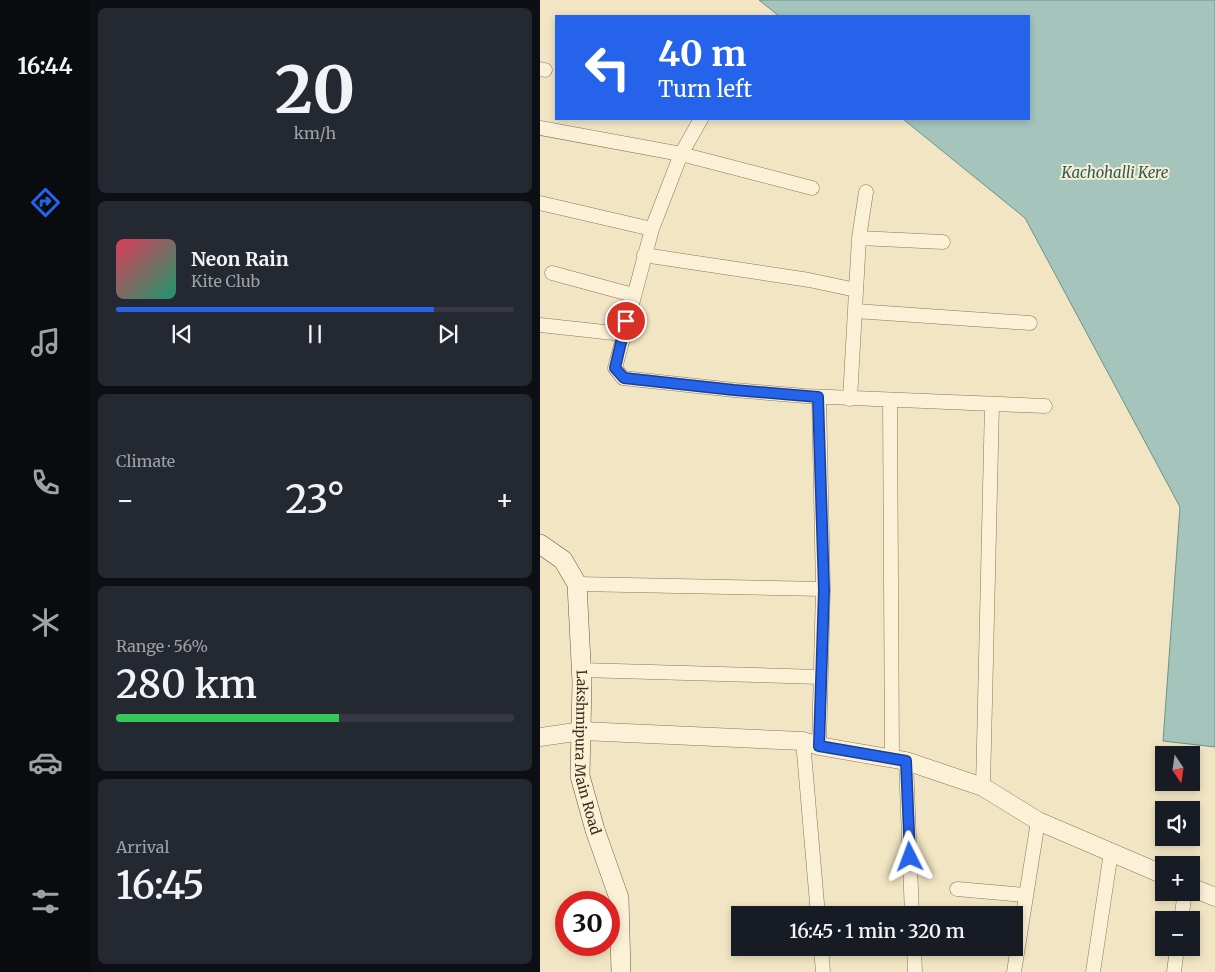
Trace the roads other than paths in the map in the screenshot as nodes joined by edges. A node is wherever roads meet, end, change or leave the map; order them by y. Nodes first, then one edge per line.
1 (701, 120) edge
2 (540, 128) edge
3 (681, 154) junction
4 (812, 188) dead end
5 (866, 192) dead end
6 (540, 203) edge
7 (652, 229) junction
8 (859, 238) junction
9 (943, 242) dead end
10 (644, 255) junction
11 (552, 273) dead end
12 (856, 290) junction
13 (633, 295) junction
14 (855, 310) junction
15 (1030, 323) dead end
16 (540, 325) edge
17 (623, 334) junction
18 (818, 397) junction
19 (850, 399) junction
20 (890, 400) junction
21 (992, 404) junction
22 (1044, 406) dead end
23 (540, 544) edge
24 (577, 584) junction
25 (824, 590) junction
26 (581, 670) junction
27 (820, 677) junction
28 (582, 731) junction
29 (540, 738) edge
30 (811, 744) junction
31 (899, 760) junction
32 (983, 787) junction
33 (1038, 821) junction
34 (1110, 852) junction
35 (1155, 871) edge
36 (957, 889) dead end
37 (1200, 890) edge
38 (1025, 895) junction
39 (1215, 897) edge
40 (818, 906) edge
41 (911, 906) edge
42 (821, 956) edge
43 (914, 956) edge
44 (1176, 956) edge
45 (621, 972) edge
46 (823, 972) edge
47 (915, 972) edge
48 (1014, 972) edge
49 (1093, 972) edge
50 (1174, 972) edge

1 - 3 street
2 - 3 street
3 - 4 street
3 - 7 street
5 - 8 street
6 - 7 street
7 - 10 street
8 - 9 street
8 - 12 street
10 - 12 street
10 - 13 street
11 - 13 street
12 - 14 street
13 - 17 street
14 - 15 street
14 - 19 street
16 - 17 street
17 - 18 street
18 - 19 street
18 - 25 street
19 - 20 street
20 - 21 street
20 - 31 street
21 - 22 street
21 - 32 street
23 - 24 main road, Lakshmipura Main Road
24 - 25 street
24 - 26 main road, Lakshmipura Main Road
25 - 27 street
26 - 27 street
26 - 28 main road, Lakshmipura Main Road
27 - 30 street
28 - 29 street
28 - 30 street
28 - 45 main road, Lakshmipura Main Road
30 - 31 street
30 - 40 street
31 - 32 street
31 - 41 street
32 - 33 street
33 - 34 street
33 - 38 street
34 - 35 street
34 - 49 street
36 - 38 street
37 - 39 street
38 - 48 street
42 - 46 street
43 - 47 street
44 - 50 street

